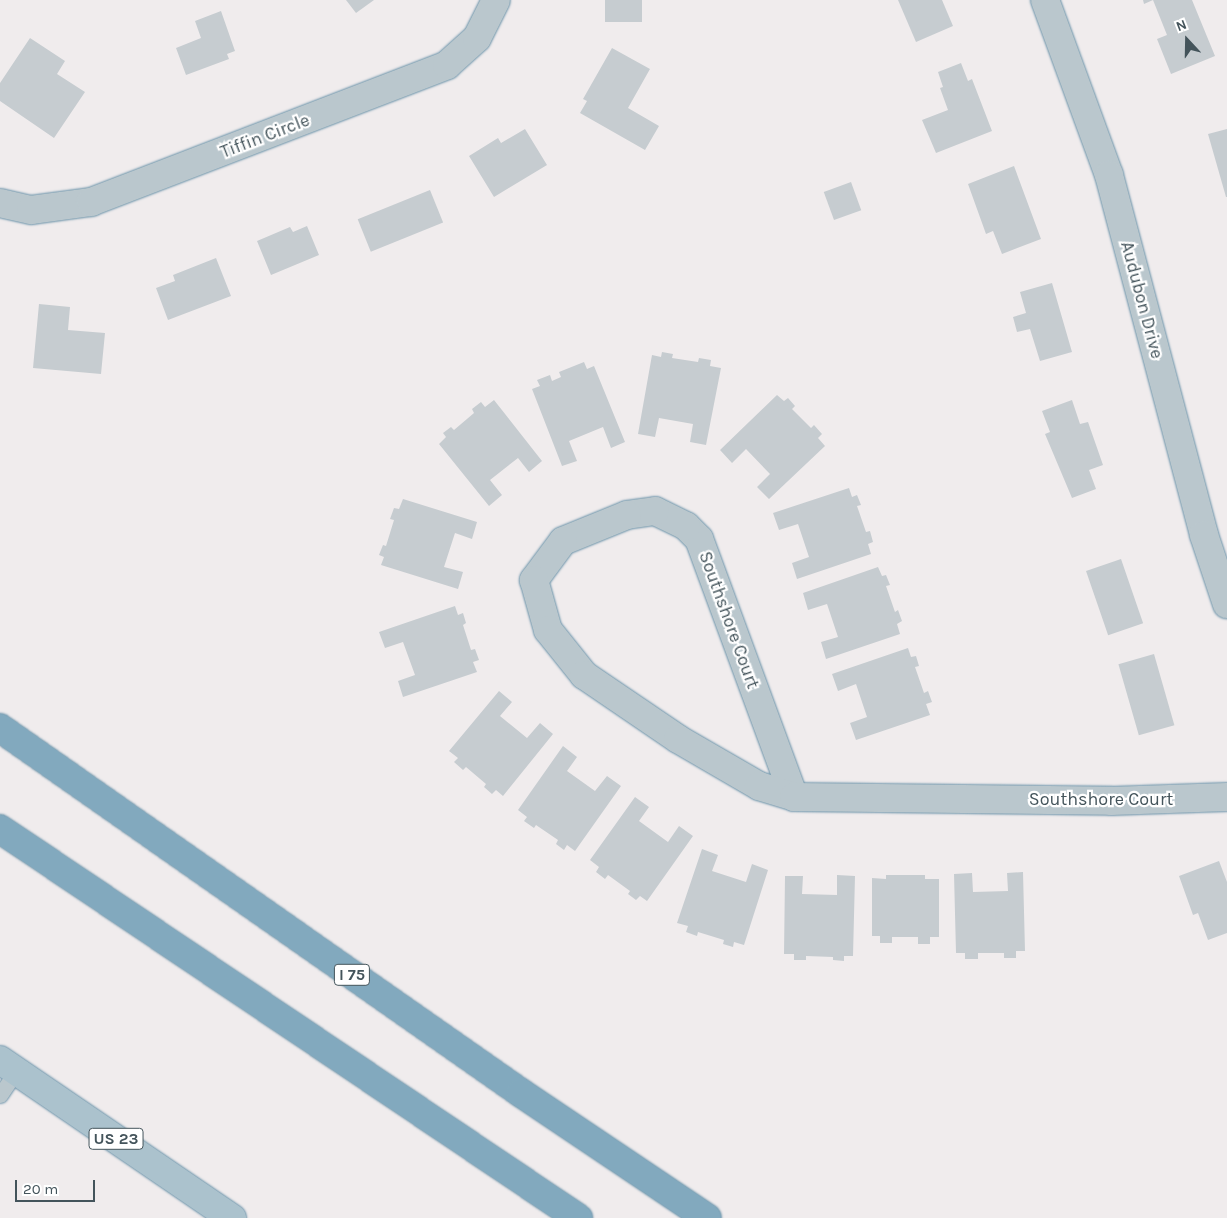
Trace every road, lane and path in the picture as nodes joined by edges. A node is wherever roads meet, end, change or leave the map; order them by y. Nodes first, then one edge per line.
1 (496, 0) edge
2 (1045, 0) edge
3 (0, 202) edge
4 (1227, 604) edge
5 (0, 728) edge
6 (794, 797) junction
7 (1227, 797) edge
8 (0, 829) edge
9 (8, 1066) edge
10 (0, 1095) edge
11 (232, 1218) edge
12 (578, 1218) edge
13 (707, 1218) edge

1 - 3 street, Tiffin Circle
2 - 4 street, Audubon Drive
5 - 13 highway, I 75
6 - 6 street, Southshore Court
6 - 7 street, Southshore Court
8 - 12 highway
9 - 10 lane
9 - 11 main road, US 23

